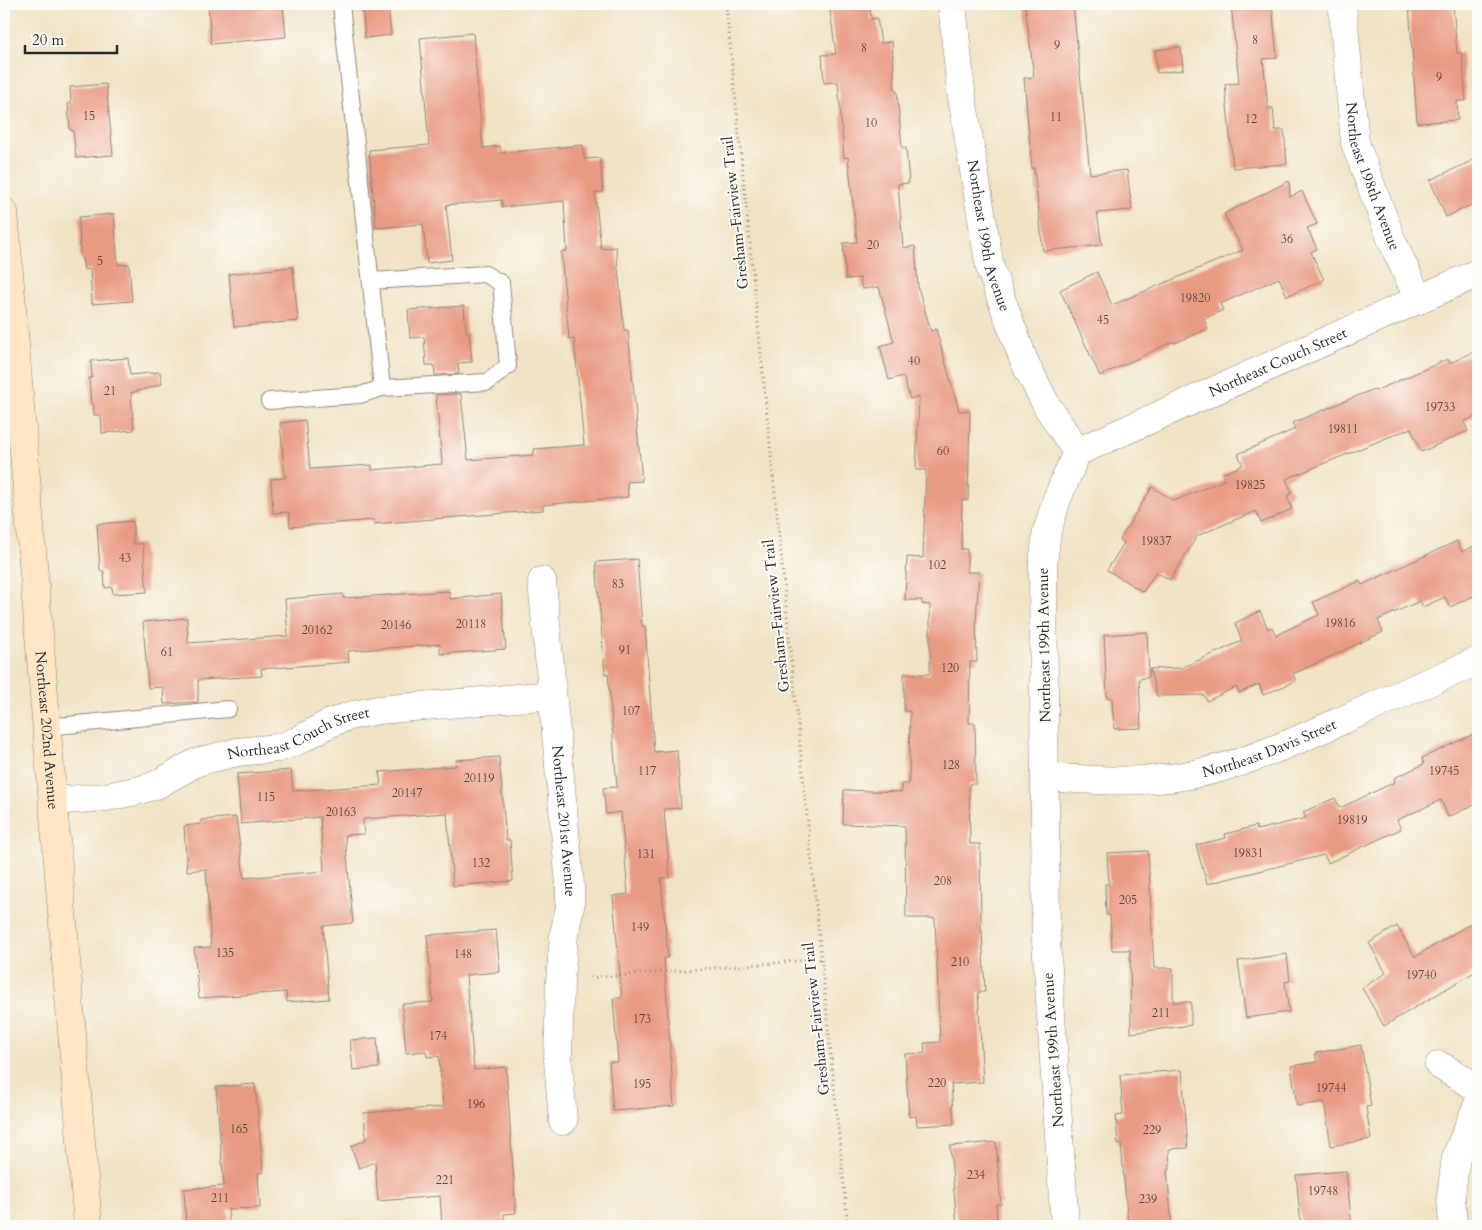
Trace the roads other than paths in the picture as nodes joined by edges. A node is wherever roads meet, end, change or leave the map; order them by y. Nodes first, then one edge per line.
1 (341, 4) edge
2 (952, 4) edge
3 (1342, 4) edge
4 (5, 222) edge
5 (1478, 273) edge
6 (371, 281) junction
7 (1419, 300) junction
8 (382, 388) junction
9 (269, 402) dead end
10 (1077, 452) junction
11 (542, 581) dead end
12 (1478, 661) edge
13 (552, 695) junction
14 (228, 709) dead end
15 (46, 727) junction
16 (1046, 777) junction
17 (53, 801) junction
18 (1438, 1065) dead end
19 (1478, 1088) edge
20 (1478, 1104) edge
21 (563, 1121) dead end
22 (88, 1226) edge
23 (1065, 1226) edge
24 (1453, 1226) edge

1 - 6 lane
2 - 10 street, Northeast 199th Avenue
3 - 7 street, Northeast 198th Avenue
4 - 15 main road, Northeast 202nd Avenue
5 - 7 street, Northeast Couch Street
6 - 8 lane
6 - 8 lane
7 - 10 street, Northeast Couch Street
8 - 9 lane
10 - 16 street, Northeast 199th Avenue
11 - 13 street, Northeast 201st Avenue
12 - 16 street, Northeast Davis Street
13 - 17 street, Northeast Couch Street
13 - 21 street, Northeast 201st Avenue
14 - 15 lane
15 - 17 main road, Northeast 202nd Avenue
16 - 23 street, Northeast 199th Avenue
17 - 22 main road, Northeast 202nd Avenue
18 - 19 street
20 - 24 street

